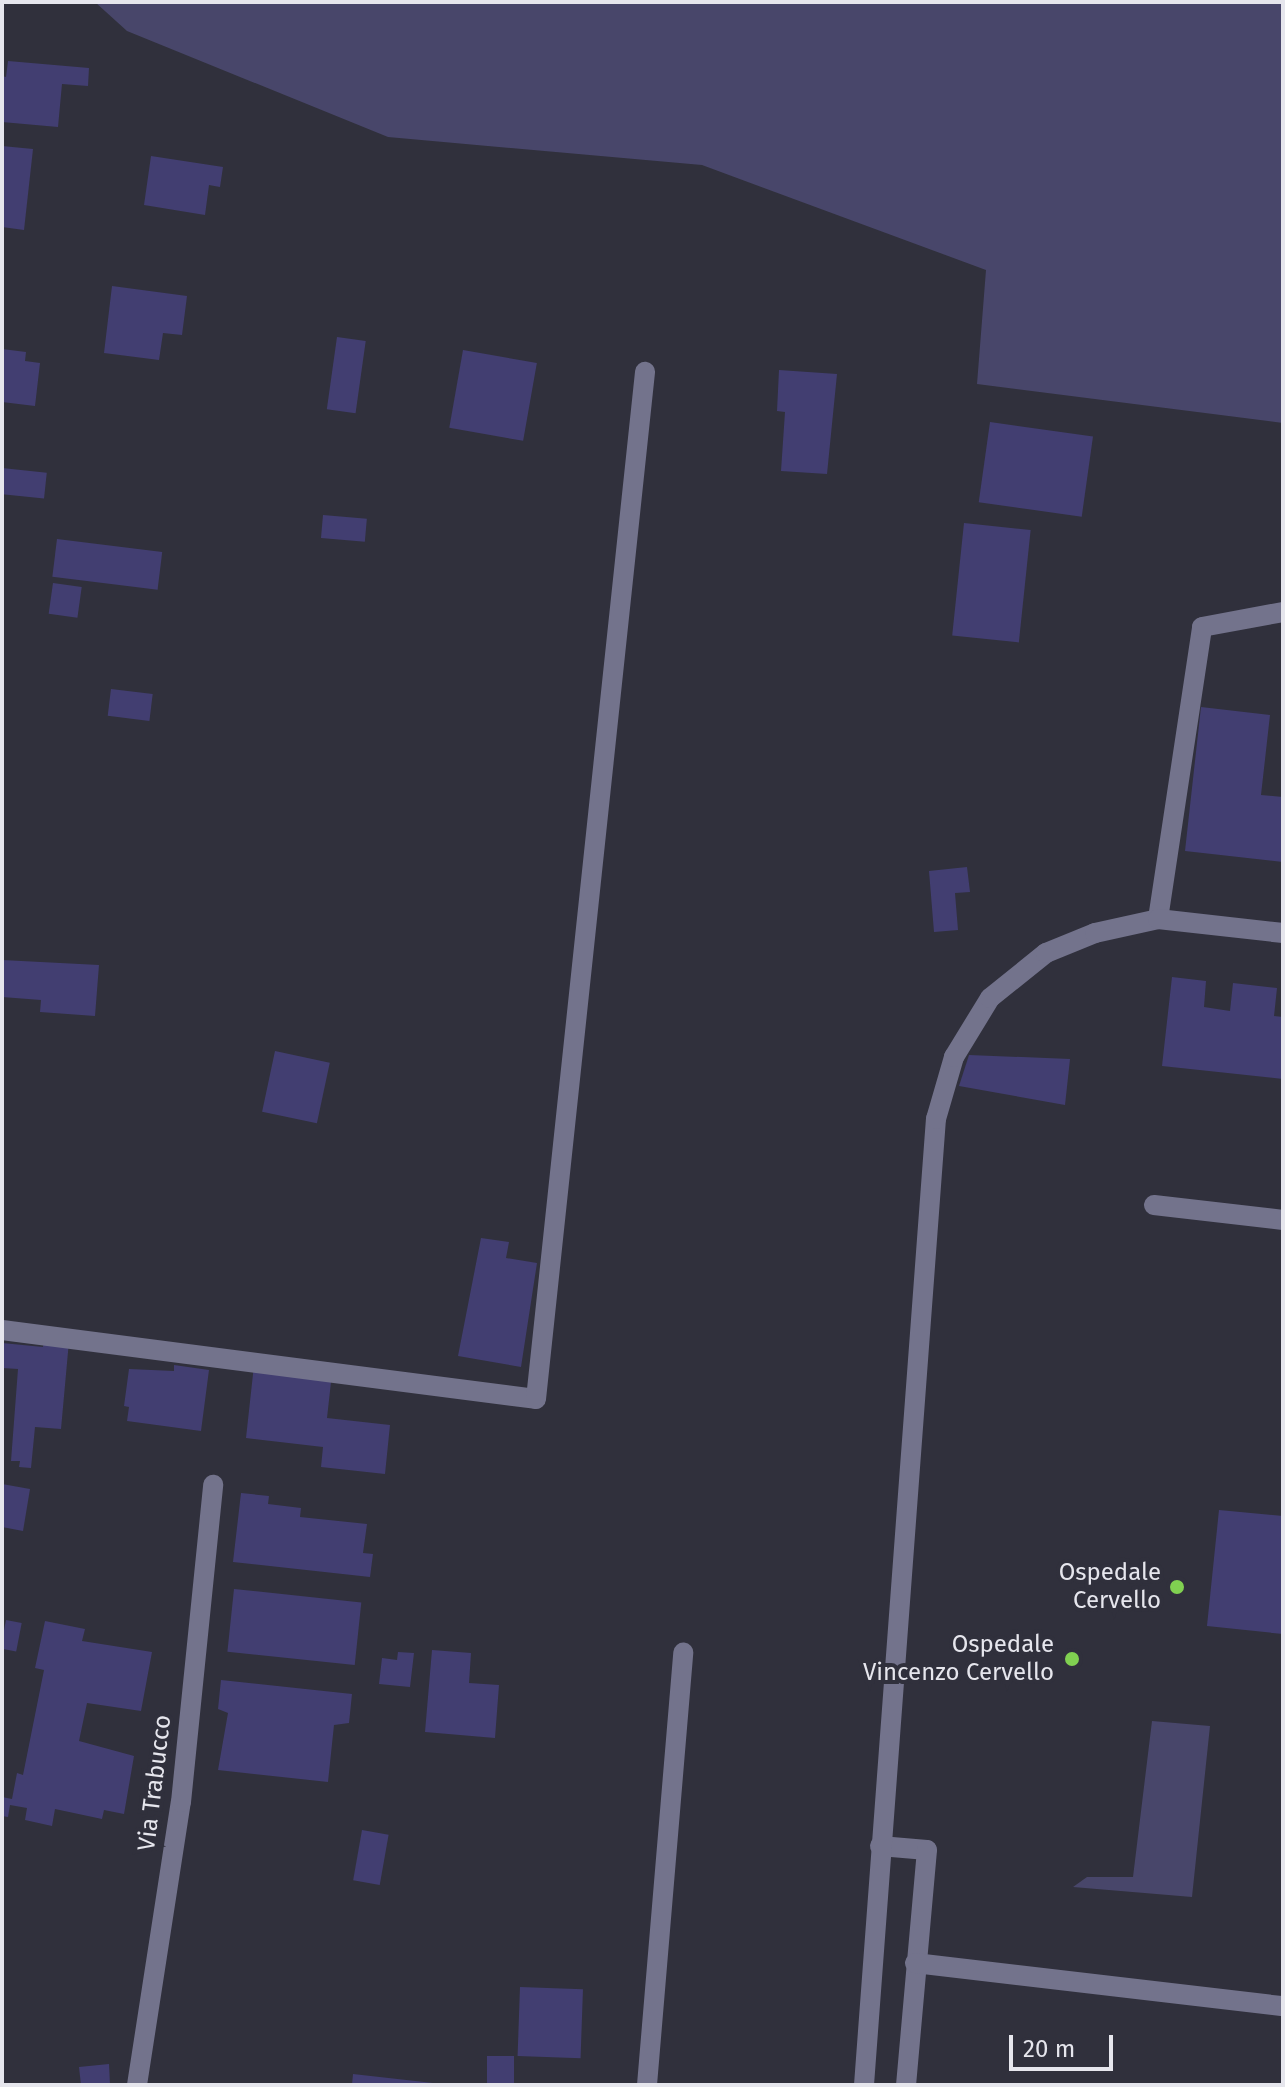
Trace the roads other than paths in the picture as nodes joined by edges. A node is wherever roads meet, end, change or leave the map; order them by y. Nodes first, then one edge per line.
1 (645, 372) dead end
2 (1283, 612) edge
3 (1158, 919) junction
4 (1283, 933) edge
5 (1154, 1205) dead end
6 (1283, 1220) edge
7 (2, 1330) edge
8 (213, 1485) dead end
9 (683, 1652) dead end
10 (880, 1846) junction
11 (915, 1963) junction
12 (1283, 2006) edge
13 (137, 2085) edge
14 (647, 2085) edge
15 (864, 2085) edge
16 (906, 2085) edge

1 - 7 street
2 - 3 street
3 - 4 street
3 - 10 street
5 - 6 street
8 - 13 street, Via Trabucco
9 - 14 street
10 - 11 street
10 - 15 street
11 - 12 street
11 - 16 street

